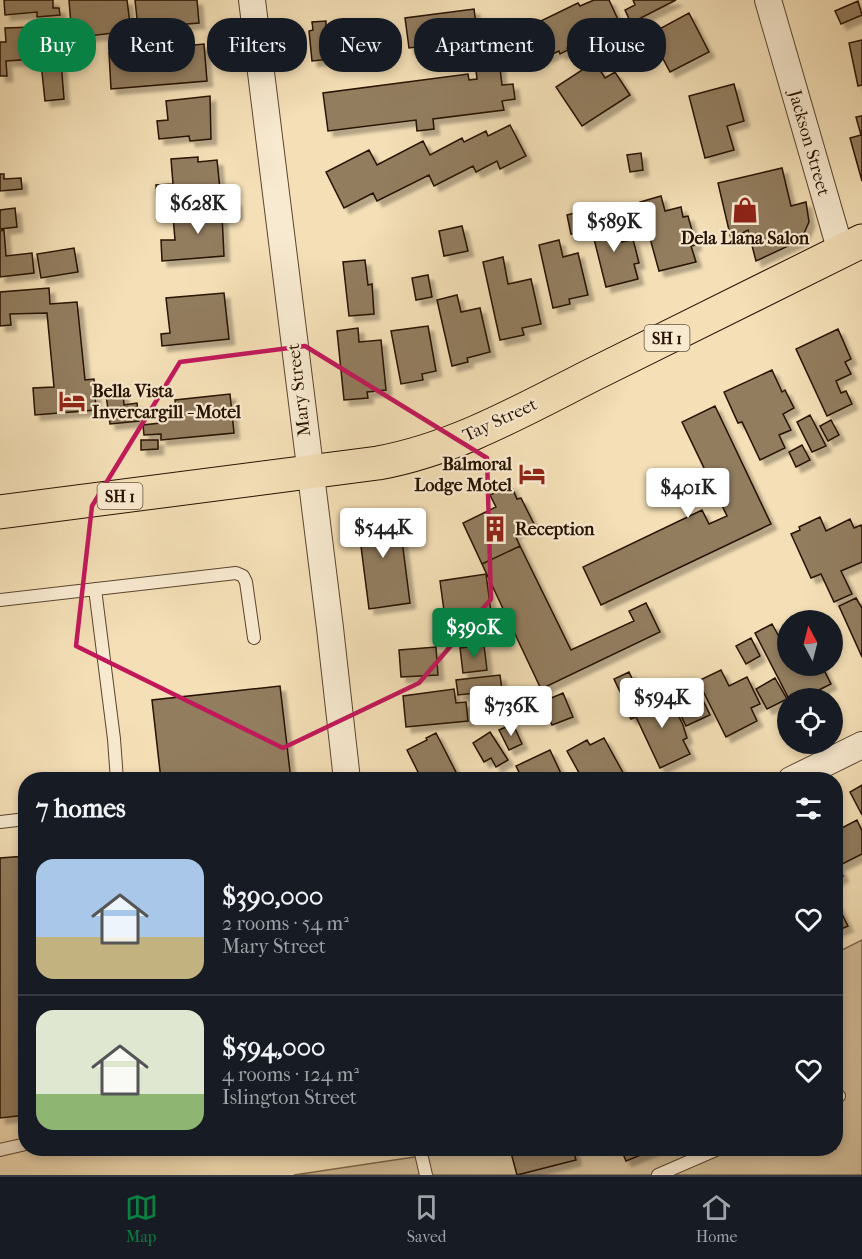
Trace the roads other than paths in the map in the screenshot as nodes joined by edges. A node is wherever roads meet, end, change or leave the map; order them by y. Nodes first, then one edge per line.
1 (252, 0) edge
2 (768, 0) edge
3 (852, 247) edge
4 (310, 472) junction
5 (0, 512) edge
6 (95, 589) junction
7 (0, 600) edge
8 (254, 638) dead end
9 (862, 745) edge
10 (116, 772) edge
11 (346, 772) edge
12 (807, 772) edge
13 (18, 820) edge
14 (0, 822) edge
15 (18, 1146) edge
16 (0, 1150) edge
17 (422, 1156) edge
18 (702, 1156) edge
19 (426, 1175) edge
20 (658, 1175) edge

1 - 4 street, Mary Street
2 - 3 street, Jackson Street
3 - 4 highway, Tay Street / SH 1
4 - 5 highway, Tay Street / SH 1
4 - 11 street, Mary Street
6 - 7 lane
6 - 8 lane
6 - 10 lane
9 - 12 street
13 - 14 lane
15 - 16 lane
17 - 19 lane
18 - 20 lane

